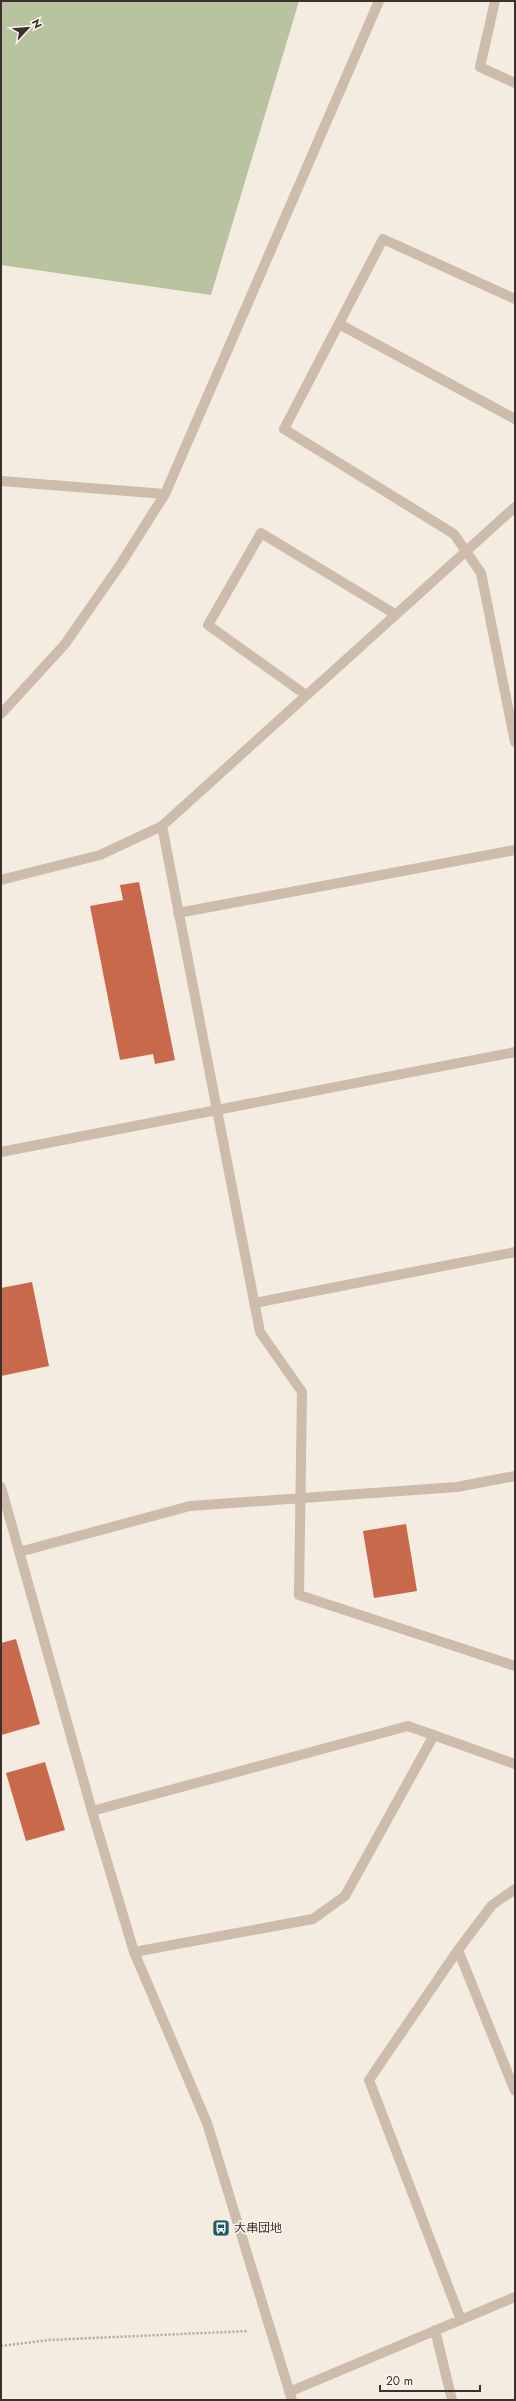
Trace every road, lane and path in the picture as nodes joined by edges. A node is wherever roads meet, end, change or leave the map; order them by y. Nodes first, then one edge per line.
1 (379, 1) edge
2 (495, 1) edge
3 (515, 83) edge
4 (515, 299) edge
5 (338, 324) junction
6 (515, 418) edge
7 (1, 481) edge
8 (165, 494) junction
9 (515, 507) edge
10 (466, 550) junction
11 (395, 614) junction
12 (306, 695) junction
13 (1, 714) edge
14 (515, 742) edge
15 (162, 826) junction
16 (515, 850) edge
17 (1, 880) edge
18 (178, 913) junction
19 (515, 1052) edge
20 (216, 1109) junction
21 (1, 1152) edge
22 (515, 1252) edge
23 (254, 1303) junction
24 (515, 1476) edge
25 (1, 1487) edge
26 (300, 1498) junction
27 (19, 1552) junction
28 (515, 1666) edge
29 (434, 1735) junction
30 (515, 1764) edge
31 (92, 1811) junction
32 (515, 1889) edge
33 (458, 1950) junction
34 (134, 1952) junction
35 (515, 2091) edge
36 (515, 2297) edge
37 (461, 2320) junction
38 (270, 2330) junction
39 (436, 2330) junction
40 (1, 2346) edge
41 (290, 2396) edge
42 (452, 2400) edge

1 - 8 street
2 - 3 street
4 - 5 street
5 - 6 street
5 - 10 street
7 - 8 street
8 - 13 street
9 - 10 street
10 - 11 street
10 - 14 street
11 - 12 street
11 - 12 street
12 - 15 street
15 - 17 street
15 - 18 street
16 - 18 street
18 - 20 street
19 - 20 street
20 - 21 street
20 - 23 street
22 - 23 street
23 - 26 street
24 - 26 street
25 - 27 street
26 - 27 street
26 - 28 street
27 - 31 street
29 - 30 street
29 - 31 street
29 - 34 street
31 - 34 street
32 - 33 street
33 - 35 street
33 - 37 street
34 - 38 street
36 - 37 street
37 - 39 street
38 - 40 path
38 - 41 street
39 - 41 street
39 - 42 street

